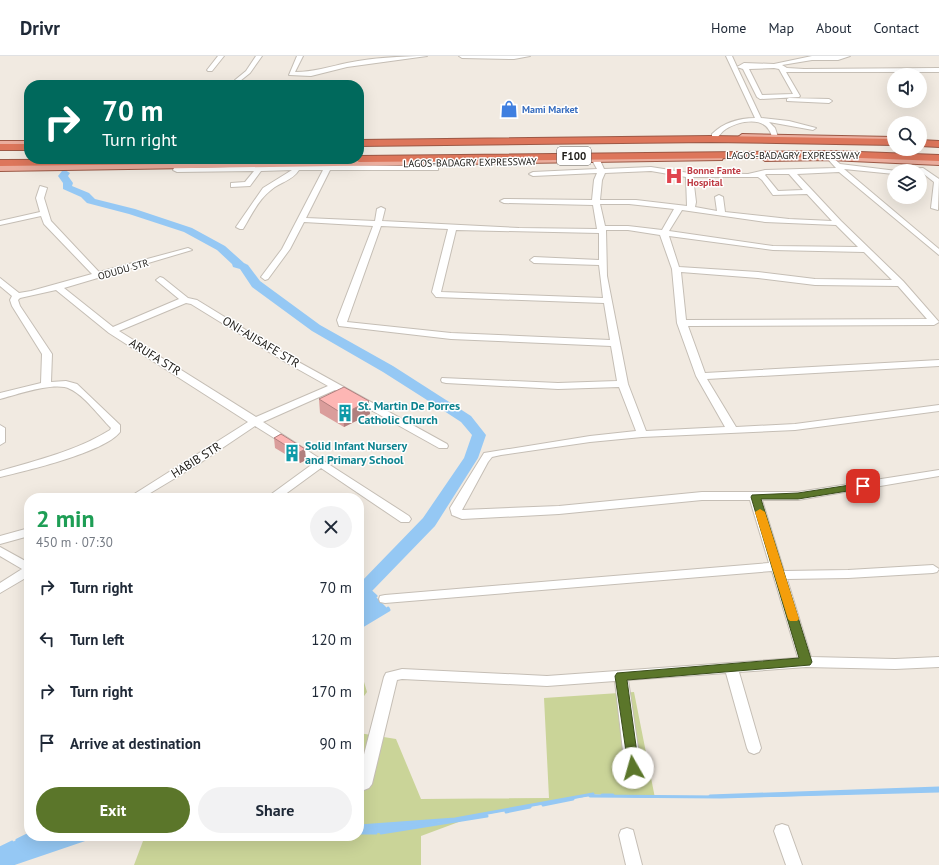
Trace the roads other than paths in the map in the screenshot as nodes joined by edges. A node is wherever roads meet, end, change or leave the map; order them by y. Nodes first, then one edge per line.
1 (220, 56) edge
2 (258, 56) edge
3 (300, 56) edge
4 (424, 56) edge
5 (462, 56) edge
6 (527, 56) edge
7 (729, 56) edge
8 (735, 56) edge
9 (847, 56) edge
10 (774, 66) junction
11 (740, 67) junction
12 (210, 70) dead end
13 (939, 70) edge
14 (291, 74) junction
15 (311, 79) dead end
16 (238, 80) edge
17 (756, 99) junction
18 (828, 101) dead end
19 (759, 120) junction
20 (767, 120) junction
21 (813, 128) dead end
22 (775, 137) junction
23 (713, 138) junction
24 (364, 141) edge
25 (887, 141) edge
26 (887, 141) edge
27 (927, 142) edge
28 (939, 143) edge
29 (0, 144) edge
30 (24, 145) edge
31 (24, 145) edge
32 (0, 147) edge
33 (790, 155) junction
34 (830, 157) junction
35 (715, 158) junction
36 (939, 158) edge
37 (364, 159) edge
38 (596, 160) junction
39 (939, 162) edge
40 (0, 163) edge
41 (24, 163) edge
42 (364, 163) edge
43 (298, 164) edge
44 (328, 167) junction
45 (726, 167) dead end
46 (0, 168) edge
47 (259, 168) junction
48 (297, 168) junction
49 (435, 168) dead end
50 (839, 168) junction
51 (177, 170) dead end
52 (602, 171) junction
53 (887, 171) edge
54 (791, 172) junction
55 (927, 173) edge
56 (533, 174) dead end
57 (689, 175) junction
58 (759, 175) junction
59 (730, 176) junction
60 (234, 185) dead end
61 (43, 188) dead end
62 (809, 192) junction
63 (719, 197) dead end
64 (504, 201) dead end
65 (596, 203) junction
66 (679, 208) junction
67 (935, 208) dead end
68 (381, 209) dead end
69 (690, 210) junction
70 (44, 213) junction
71 (721, 214) junction
72 (301, 220) junction
73 (0, 223) edge
74 (838, 223) junction
75 (378, 224) junction
76 (240, 226) dead end
77 (453, 227) junction
78 (601, 230) junction
79 (664, 233) junction
80 (188, 250) dead end
81 (866, 250) junction
82 (939, 253) edge
83 (534, 260) dead end
84 (603, 264) junction
85 (676, 269) junction
86 (98, 276) junction
87 (265, 277) dead end
88 (160, 280) dead end
89 (0, 281) edge
90 (900, 283) junction
91 (58, 287) junction
92 (17, 296) junction
93 (185, 300) junction
94 (609, 301) junction
95 (682, 323) junction
96 (112, 331) junction
97 (614, 343) junction
98 (939, 363) edge
99 (702, 376) junction
100 (446, 380) dead end
101 (623, 384) junction
102 (46, 386) junction
103 (336, 386) junction
104 (0, 396) edge
105 (939, 408) edge
106 (256, 421) junction
107 (0, 428) edge
108 (733, 431) junction
109 (642, 434) junction
110 (0, 442) edge
111 (444, 446) dead end
112 (321, 463) junction
113 (939, 473) edge
114 (0, 474) edge
115 (142, 493) edge
116 (279, 493) edge
117 (755, 497) junction
118 (405, 519) dead end
119 (24, 533) edge
120 (0, 540) edge
121 (0, 551) edge
122 (933, 569) dead end
123 (24, 570) edge
124 (778, 571) junction
125 (24, 575) edge
126 (0, 589) edge
127 (385, 599) dead end
128 (806, 662) junction
129 (939, 662) edge
130 (731, 668) junction
131 (621, 676) junction
132 (754, 748) dead end
133 (633, 768) dead end
134 (364, 784) dead end
135 (782, 830) dead end
136 (627, 835) dead end
137 (634, 865) edge
138 (794, 865) edge

1 - 12 street
2 - 16 street
3 - 14 street
4 - 14 street
5 - 6 street
7 - 17 street
8 - 11 street
9 - 10 street
10 - 11 street
10 - 13 street
11 - 17 street
14 - 15 street
17 - 17 street
17 - 18 street
17 - 19 street
19 - 20 street
19 - 23 street
20 - 21 street
20 - 22 street
22 - 23 main road, LAGOS-BADAGRY EXPRESSWAY
22 - 25 main road, LAGOS-BADAGRY EXPRESSWAY
23 - 24 highway, LAGOS-BADAGRY EXPRESSWAY / F100
23 - 26 highway, LAGOS-BADAGRY EXPRESSWAY / F100
27 - 28 highway
29 - 30 main road
31 - 32 highway
33 - 35 highway
33 - 36 highway, LAGOS-BADAGRY EXPRESSWAY / F100
33 - 37 highway, LAGOS-BADAGRY EXPRESSWAY / F100
34 - 35 main road, LAGOS-BADAGRY EXPRESSWAY
34 - 39 main road, LAGOS-BADAGRY EXPRESSWAY
34 - 50 street
35 - 38 main road, LAGOS-BADAGRY EXPRESSWAY
38 - 42 main road, LAGOS-BADAGRY EXPRESSWAY
38 - 52 street
40 - 41 highway
43 - 46 main road, LAGOS-BADAGRY EXPRESSWAY
44 - 48 street
44 - 49 street
44 - 72 street
45 - 59 street
47 - 48 street
47 - 51 street
47 - 60 street
48 - 76 street
50 - 53 street
50 - 54 street
50 - 82 street
52 - 56 street
52 - 57 street
52 - 65 street
54 - 58 street
54 - 62 street
55 - 67 street
57 - 59 street
57 - 69 street
58 - 59 street
58 - 62 street
61 - 70 street
62 - 74 street
63 - 71 street
64 - 65 street
65 - 66 street
65 - 78 street
66 - 69 street
66 - 79 street
68 - 75 street
69 - 71 street
70 - 73 street
70 - 86 street
71 - 74 street
72 - 75 street
72 - 87 street
74 - 81 street
75 - 77 street
75 - 97 street
77 - 78 street
77 - 94 street
78 - 79 street
78 - 84 street
79 - 81 street
79 - 85 street
80 - 86 street, ODUDU STR
81 - 90 street
83 - 84 street
84 - 94 street
85 - 90 street
85 - 95 street
86 - 91 street, ODUDU STR
88 - 93 street, ONI-AJISAFE STR
89 - 92 street
90 - 95 street
91 - 92 street, ODUDU STR
91 - 96 street, ARUFA STR
92 - 102 street
93 - 96 street
93 - 103 street, ONI-AJISAFE STR
94 - 97 street
95 - 99 street
96 - 106 street, ARUFA STR
97 - 101 street
98 - 99 street
99 - 108 street
100 - 101 street
101 - 109 street
102 - 104 street
102 - 114 street
103 - 106 street
103 - 111 street, ONI-AJISAFE STR
105 - 108 street
106 - 112 street, ARUFA STR
106 - 115 street, HABIB STR
107 - 110 street
108 - 109 street
109 - 117 street
112 - 116 street
112 - 118 street, ARUFA STR
113 - 117 street
117 - 124 street
119 - 120 street
121 - 123 street
122 - 124 street
124 - 127 street
124 - 128 street
125 - 126 street
128 - 129 street
128 - 130 street
130 - 131 street
130 - 132 street
131 - 133 street
131 - 134 street
135 - 138 street
136 - 137 street

